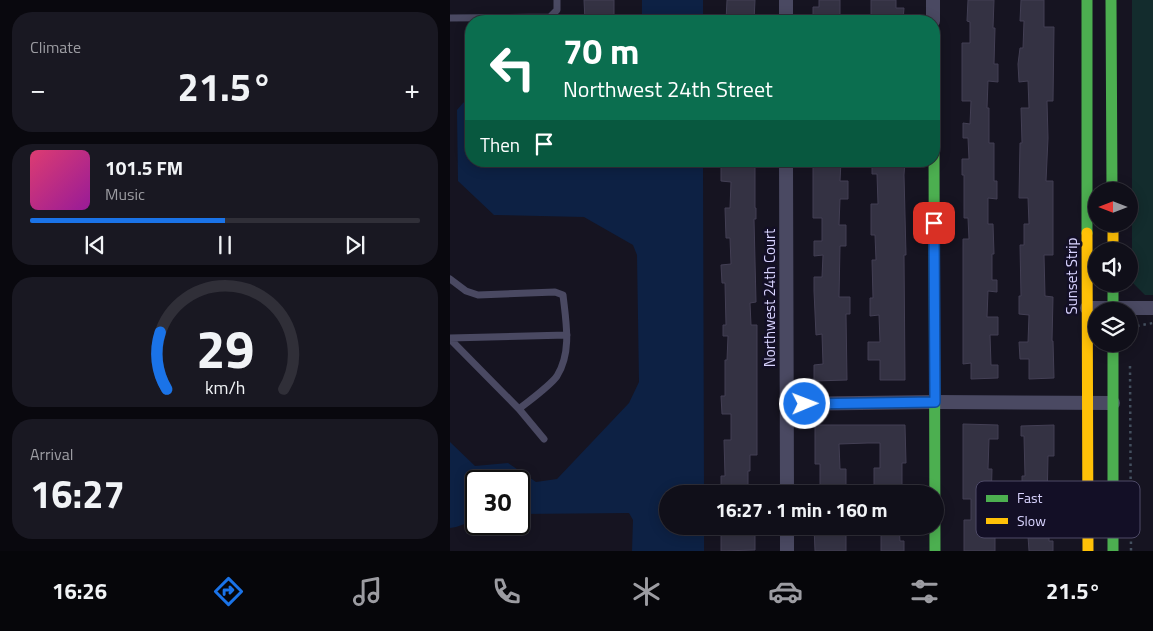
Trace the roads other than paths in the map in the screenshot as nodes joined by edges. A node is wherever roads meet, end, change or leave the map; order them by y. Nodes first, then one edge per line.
1 (557, 0) edge
2 (786, 0) edge
3 (933, 0) edge
4 (1087, 0) edge
5 (1111, 0) edge
6 (554, 15) edge
7 (786, 15) edge
8 (933, 15) edge
9 (450, 18) edge
10 (465, 18) edge
11 (786, 167) edge
12 (934, 167) edge
13 (1112, 182) edge
14 (450, 280) edge
15 (1087, 308) joint
16 (1153, 308) edge
17 (1138, 309) edge
18 (567, 335) junction
19 (450, 338) edge
20 (1113, 352) edge
21 (935, 402) junction
22 (1088, 403) junction
23 (1112, 403) junction
24 (786, 404) junction
25 (519, 409) junction
26 (544, 440) dead end
27 (1088, 481) edge
28 (1113, 481) edge
29 (786, 485) edge
30 (787, 535) edge
31 (1088, 538) edge
32 (1113, 538) edge
33 (787, 551) edge
34 (935, 551) edge
35 (1088, 551) edge
36 (1113, 551) edge

1 - 6 lane
2 - 7 street
3 - 8 street
4 - 15 street, Sunset Strip
5 - 13 street
9 - 10 lane
11 - 24 street, Northwest 24th Court
12 - 21 street
14 - 18 lane
15 - 22 street, Sunset Strip
16 - 17 street
18 - 19 lane
18 - 25 lane
19 - 25 lane
20 - 23 street
21 - 22 street
21 - 24 street
21 - 34 street
22 - 23 street
22 - 27 street, Sunset Strip
23 - 28 street
24 - 29 street, Northwest 24th Court
25 - 26 lane
30 - 33 street
31 - 35 street, Sunset Strip
32 - 36 street

